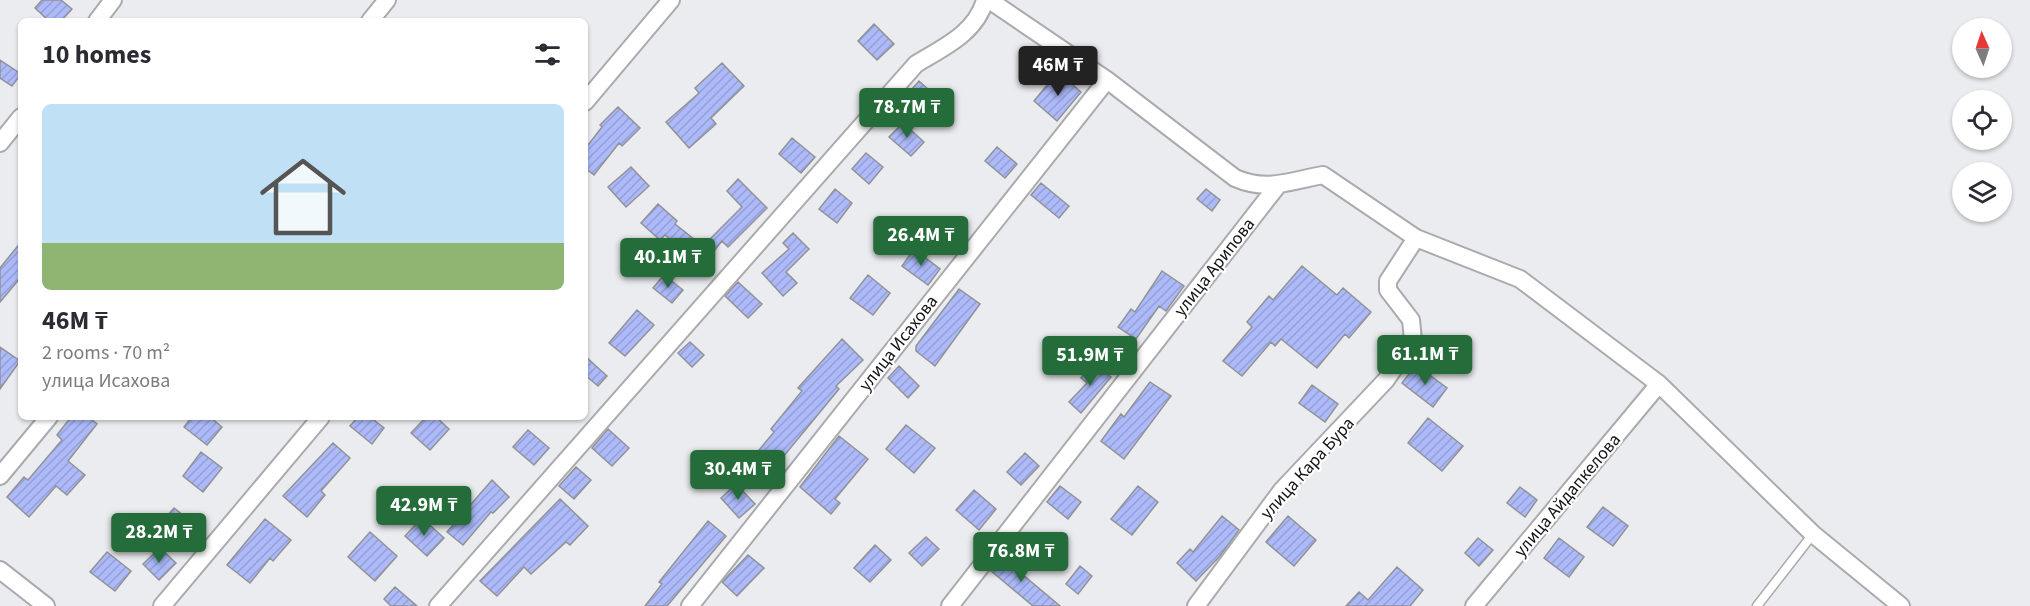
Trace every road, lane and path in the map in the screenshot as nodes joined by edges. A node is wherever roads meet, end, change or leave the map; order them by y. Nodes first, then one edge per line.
1 (113, 0) edge
2 (387, 0) edge
3 (671, 0) edge
4 (987, 0) edge
5 (99, 18) edge
6 (372, 18) edge
7 (1107, 80) junction
8 (588, 98) edge
9 (18, 121) edge
10 (0, 143) edge
11 (1278, 185) junction
12 (1416, 238) junction
13 (1659, 384) junction
14 (47, 420) edge
15 (318, 420) edge
16 (0, 476) edge
17 (1813, 534) junction
18 (0, 570) edge
19 (46, 606) edge
20 (162, 606) edge
21 (438, 606) edge
22 (690, 606) edge
23 (950, 606) edge
24 (1196, 606) edge
25 (1474, 606) edge
26 (1757, 606) edge
27 (1901, 606) edge

1 - 5 street
2 - 6 street
3 - 8 street
4 - 7 street
4 - 21 street
7 - 11 street
7 - 22 street, улица Исахова
9 - 10 street
11 - 12 street
11 - 23 street, улица Арипова
12 - 13 street
12 - 24 street, улица Кара Бура
13 - 17 street
13 - 25 street, улица Айдапкелова
14 - 16 street
15 - 20 street
17 - 26 lane
17 - 27 street
18 - 19 street

